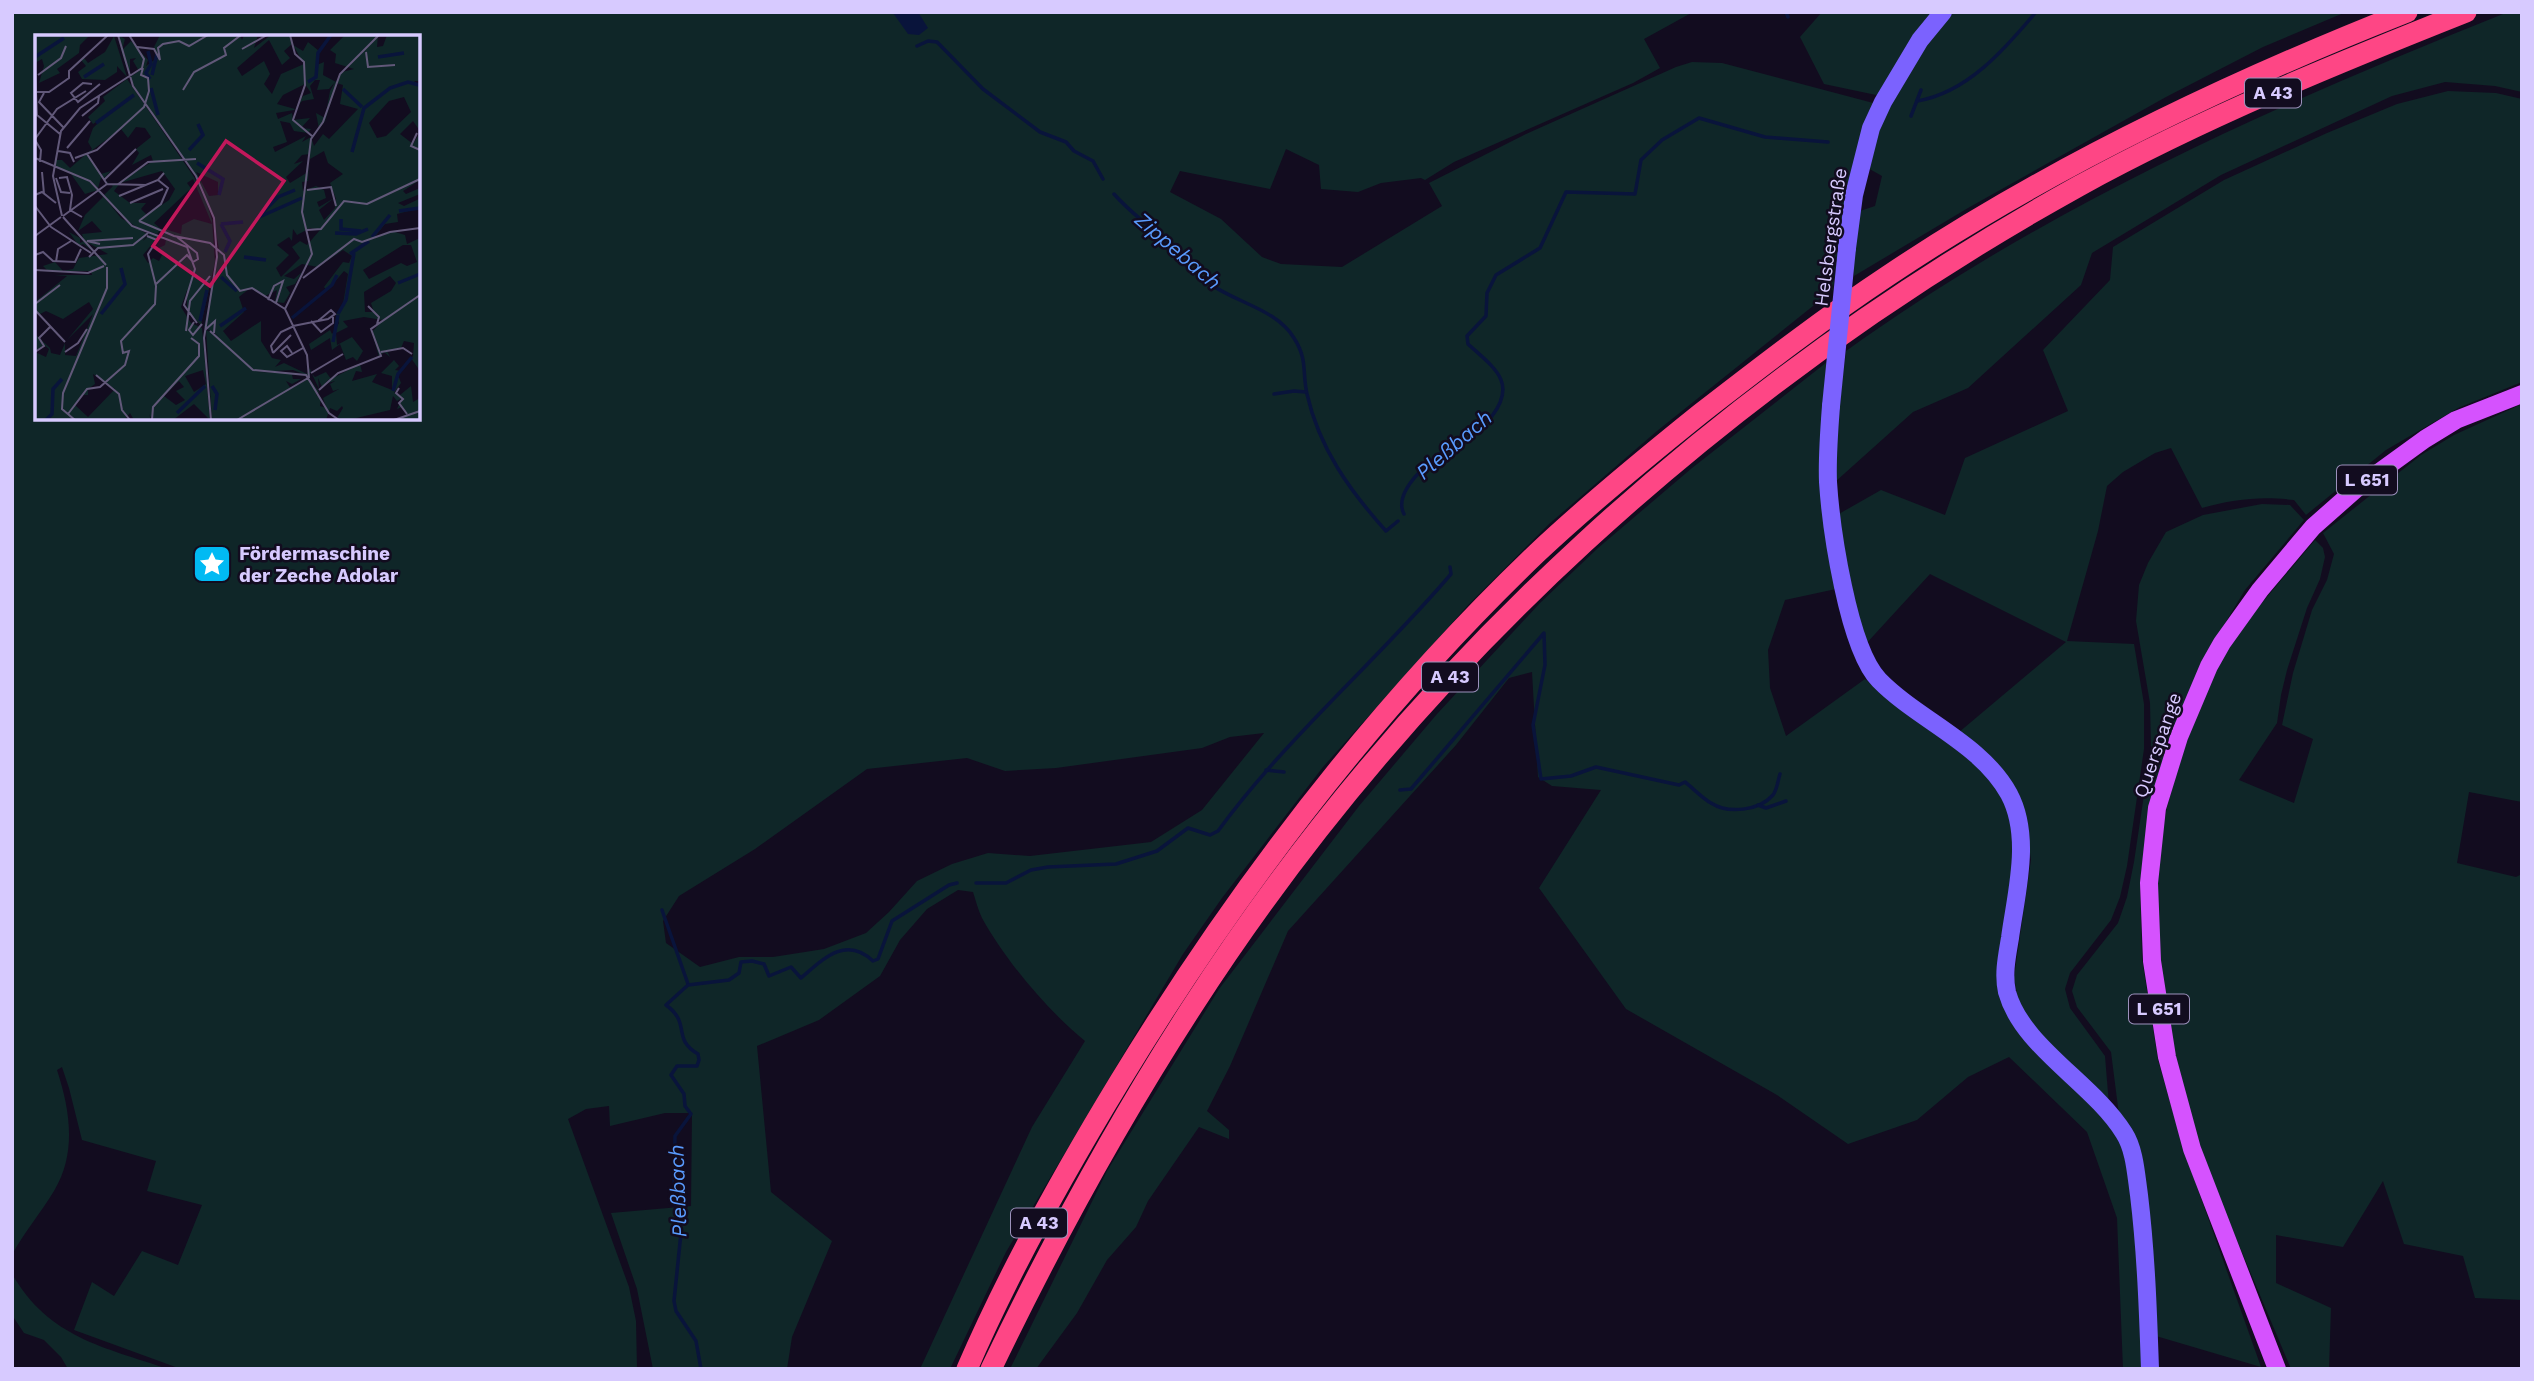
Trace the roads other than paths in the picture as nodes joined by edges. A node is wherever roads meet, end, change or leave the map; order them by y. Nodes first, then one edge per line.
1 (1943, 12) edge
2 (2407, 12) edge
3 (2466, 12) edge
4 (2522, 394) edge
5 (967, 1369) edge
6 (991, 1369) edge
7 (2150, 1369) edge
8 (2277, 1369) edge

1 - 7 street, Helsbergstraße, bridge
2 - 5 highway, A 43
3 - 6 highway, A 43
4 - 8 main road, Querspange / L 651

